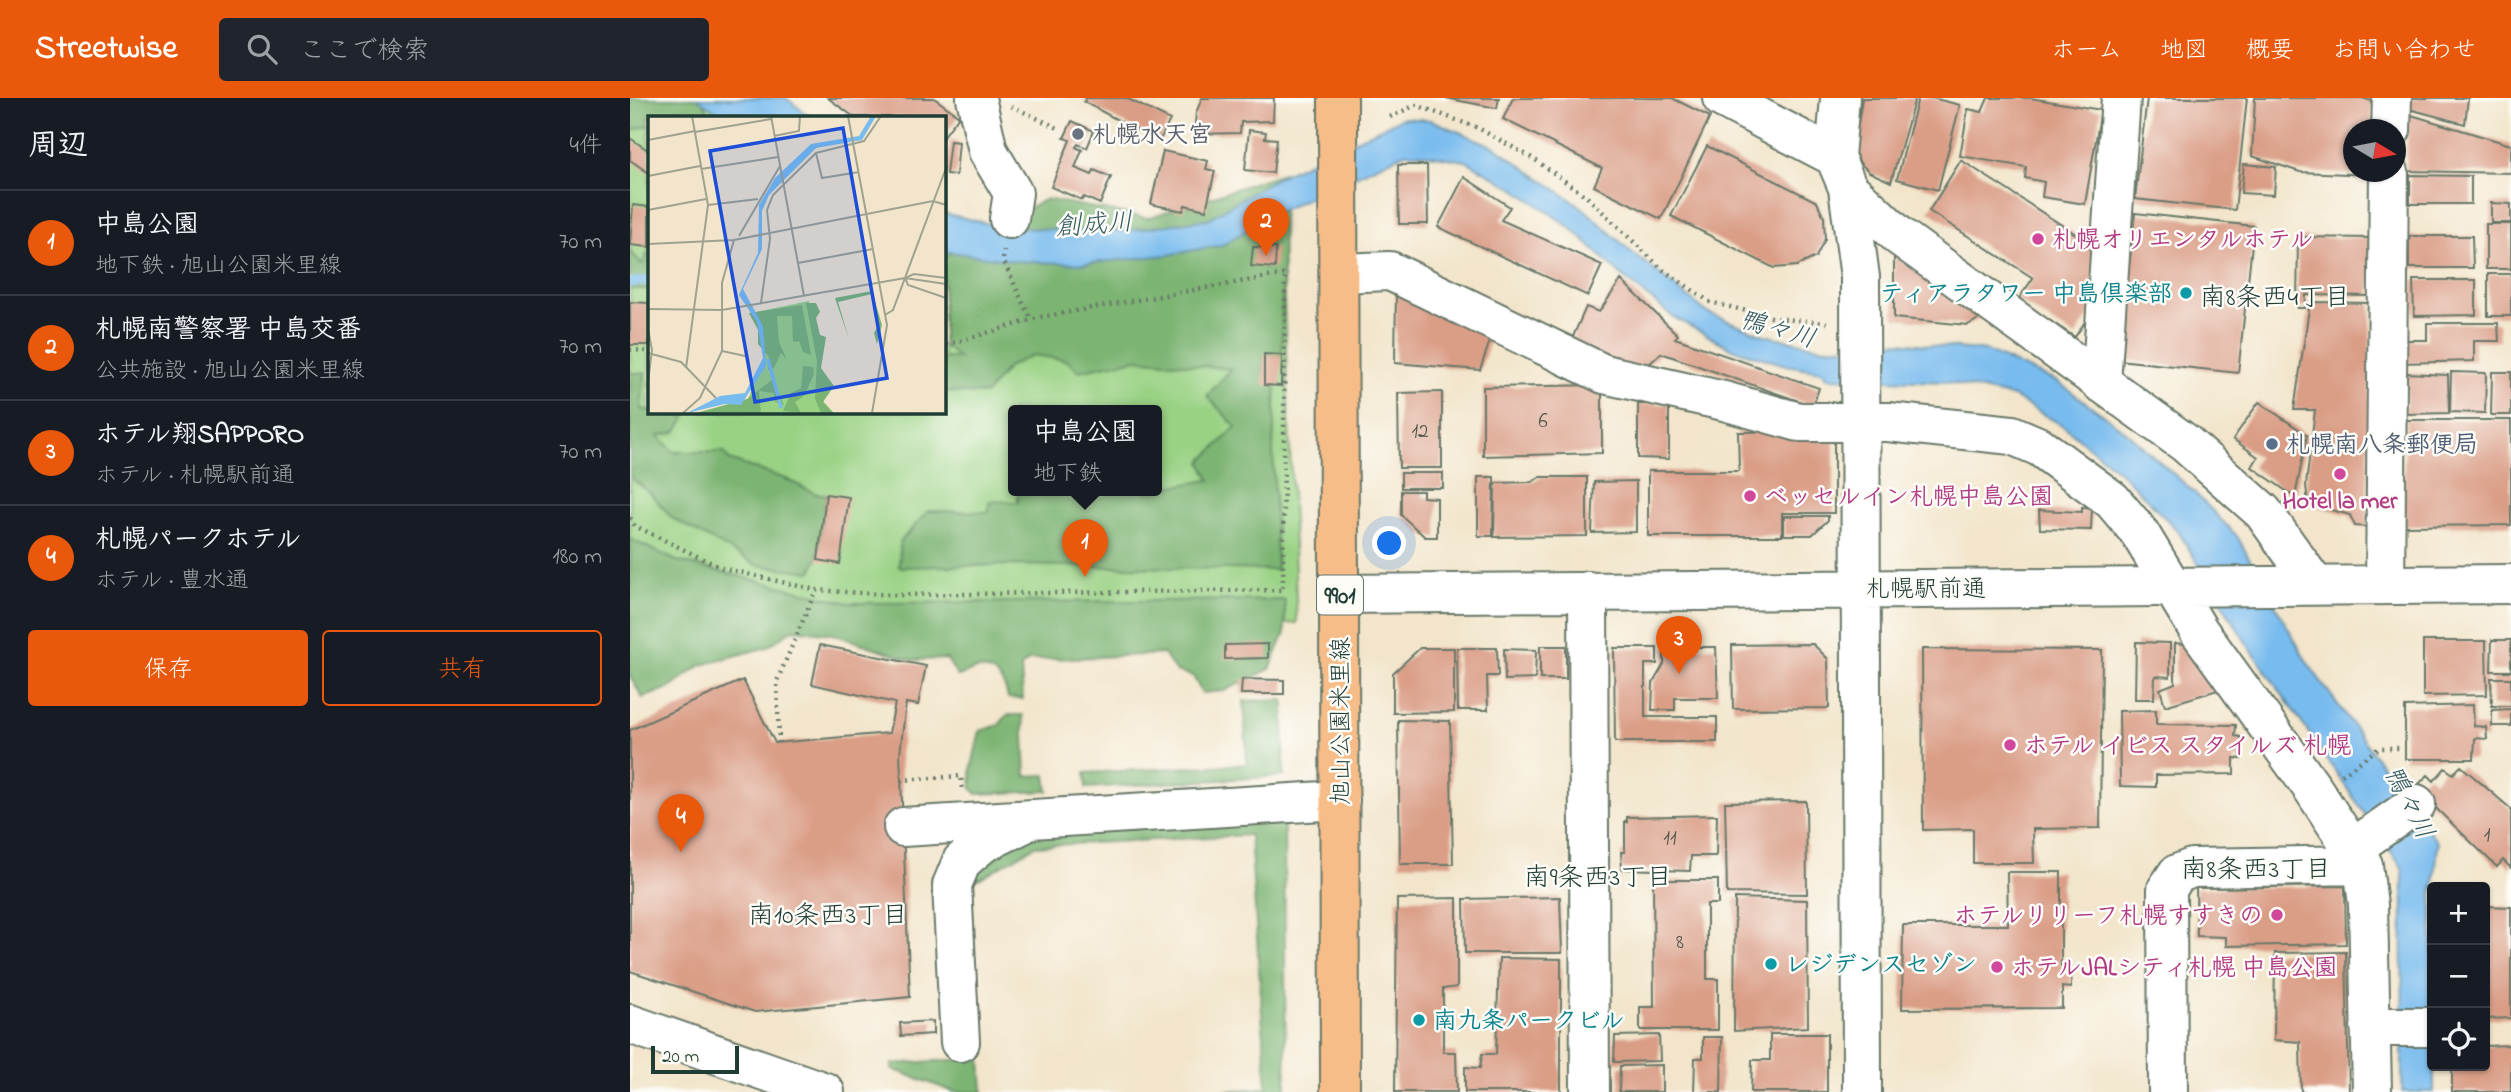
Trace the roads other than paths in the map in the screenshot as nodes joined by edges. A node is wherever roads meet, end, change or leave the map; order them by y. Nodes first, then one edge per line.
1 (1338, 98) edge
2 (1722, 98) edge
3 (1840, 98) edge
4 (2121, 98) edge
5 (2392, 98) edge
6 (990, 100) edge
7 (2391, 119) edge
8 (1841, 173) junction
9 (2389, 182) edge
10 (1009, 219) dead end
11 (1339, 273) junction
12 (2101, 383) junction
13 (1860, 422) junction
14 (2385, 584) junction
15 (2511, 584) edge
16 (2315, 585) junction
17 (2170, 587) junction
18 (1861, 589) junction
19 (1588, 592) junction
20 (1340, 594) junction
21 (1340, 800) junction
22 (2416, 804) dead end
23 (1034, 819) junction
24 (903, 827) dead end
25 (2364, 849) junction
26 (630, 1024) edge
27 (2399, 1027) edge
28 (960, 1042) dead end
29 (825, 1092) edge
30 (1340, 1092) edge
31 (1590, 1092) edge
32 (1862, 1092) edge
33 (2168, 1092) edge
34 (2372, 1092) edge

1 - 11 main road, 旭山公園米里線 / 9901
2 - 8 street
3 - 8 street
4 - 12 street
5 - 7 street
6 - 10 street
8 - 12 street
8 - 13 street
9 - 14 street
11 - 13 street
11 - 20 main road, 旭山公園米里線 / 9901
12 - 16 street
13 - 17 street
13 - 18 street
14 - 15 street, 札幌駅前通
14 - 16 street, 札幌駅前通
16 - 17 street, 札幌駅前通
17 - 18 street, 札幌駅前通
17 - 25 street
18 - 19 street, 札幌駅前通
18 - 32 street
19 - 20 street, 札幌駅前通
19 - 31 street
20 - 21 main road, 旭山公園米里線 / 9901
21 - 23 street
21 - 30 main road, 旭山公園米里線 / 9901
22 - 25 street
23 - 24 street
23 - 28 street
25 - 27 street
25 - 33 street
26 - 29 street
27 - 34 street

